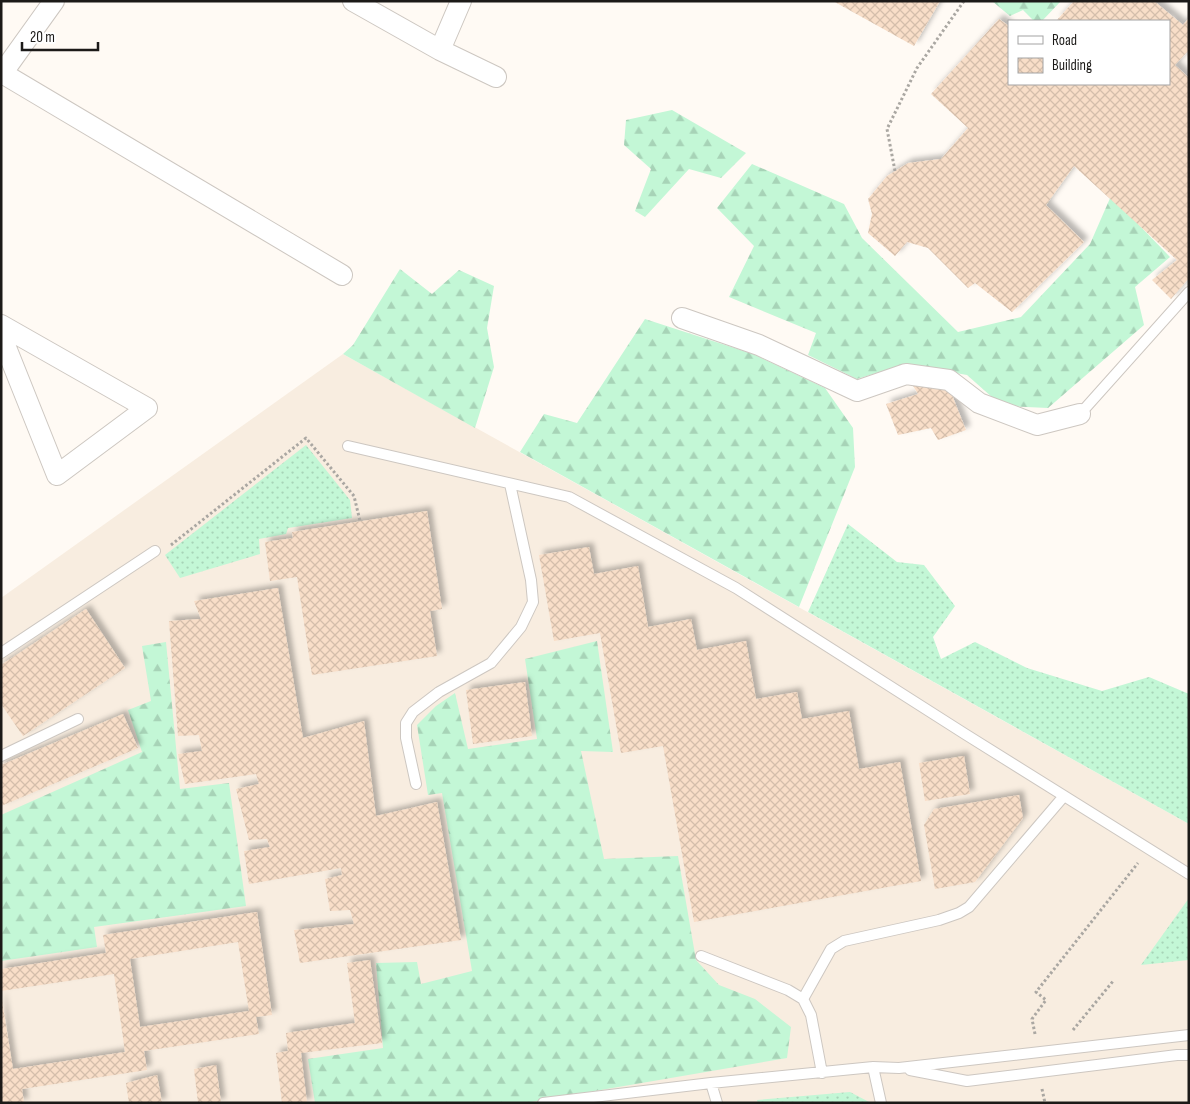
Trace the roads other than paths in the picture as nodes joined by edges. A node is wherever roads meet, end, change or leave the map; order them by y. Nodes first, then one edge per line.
1 (54, 1) edge
2 (353, 1) edge
3 (461, 1) edge
4 (440, 50) junction
5 (2, 74) edge
6 (496, 77) dead end
7 (342, 275) dead end
8 (1189, 292) edge
9 (682, 318) dead end
10 (1, 325) edge
11 (1, 335) edge
12 (1080, 414) joint
13 (348, 446) dead end
14 (510, 484) junction
15 (155, 551) road end
16 (1, 653) edge
17 (78, 719) dead end
18 (1, 756) edge
19 (416, 784) dead end
20 (1064, 796) junction
21 (1189, 874) edge
22 (702, 956) dead end
23 (803, 998) junction
24 (1189, 1035) edge
25 (1189, 1055) edge
26 (873, 1068) junction
27 (899, 1068) junction
28 (822, 1073) junction
29 (711, 1083) junction
30 (543, 1103) edge
31 (717, 1103) edge
32 (881, 1103) edge

1 - 5 street
2 - 4 street
3 - 4 street
4 - 6 street
5 - 7 street
8 - 12 lane
9 - 12 street
10 - 11 street
13 - 14 lane
14 - 19 lane
14 - 20 lane
15 - 16 lane
17 - 18 lane
20 - 21 lane
20 - 23 lane
22 - 23 lane
23 - 28 lane
24 - 27 lane
25 - 27 lane
26 - 27 lane
26 - 28 lane
26 - 32 lane
28 - 29 lane
29 - 30 lane
29 - 31 lane

